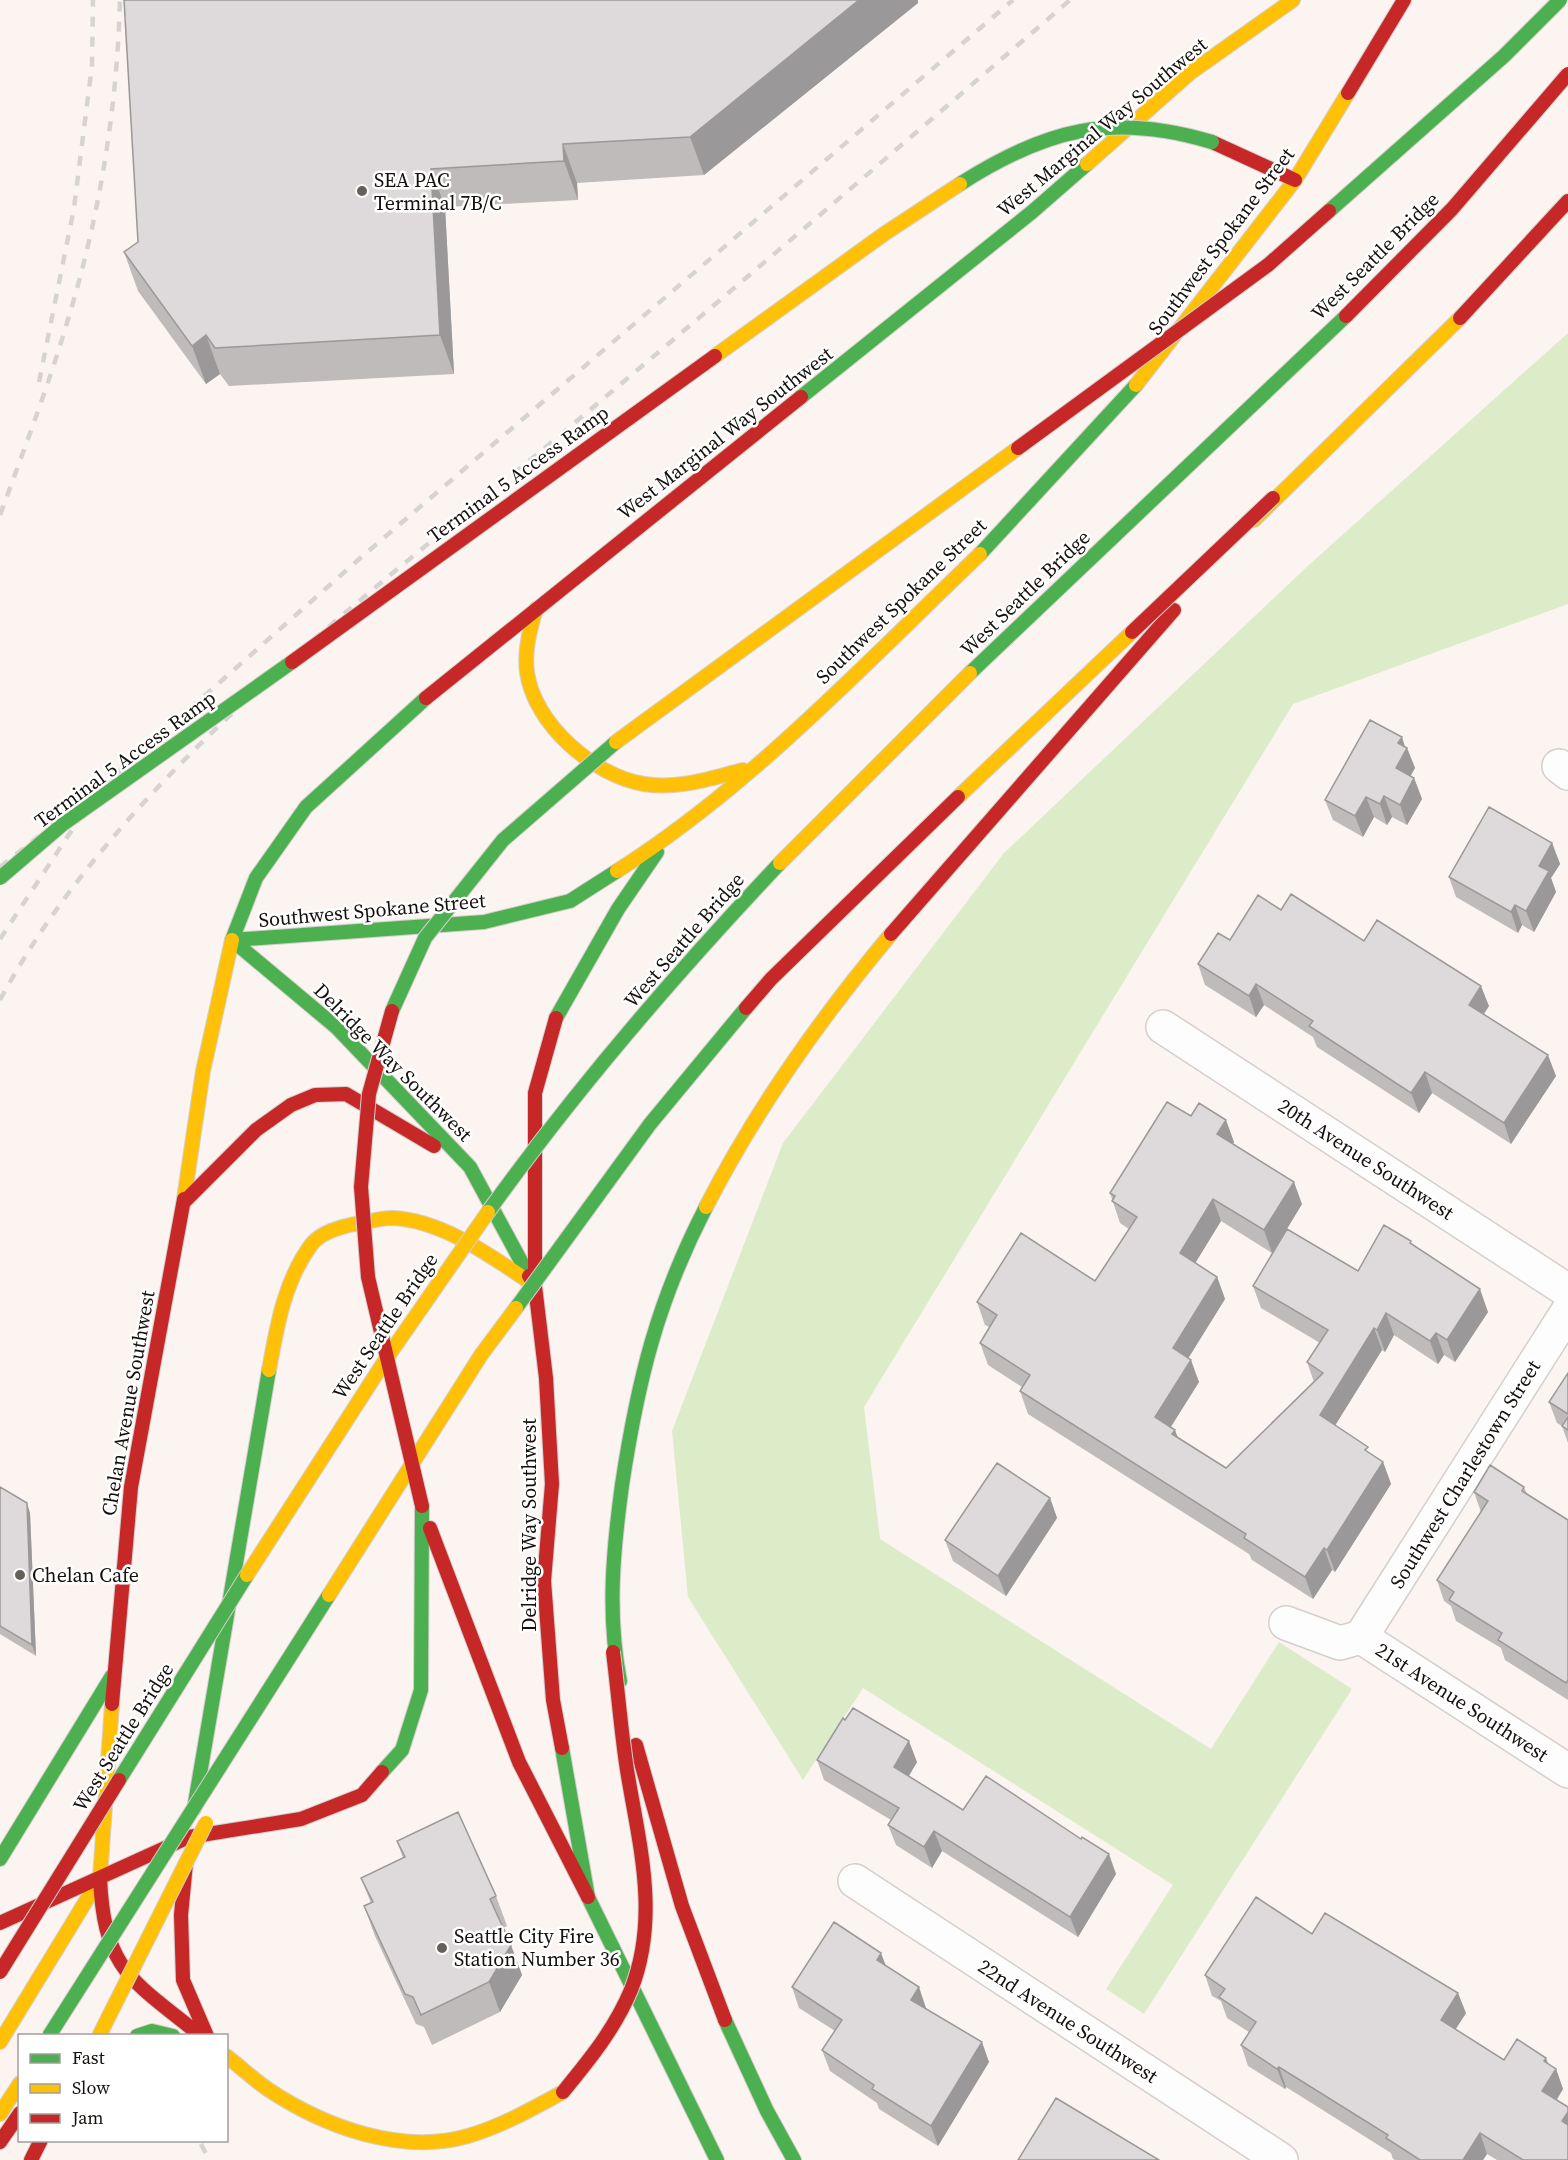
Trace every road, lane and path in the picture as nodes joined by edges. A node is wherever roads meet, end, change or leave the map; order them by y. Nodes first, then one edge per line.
1 (1293, 0) edge
2 (1404, 0) edge
3 (1560, 0) edge
4 (1568, 75) edge
5 (1295, 180) junction
6 (1568, 201) edge
7 (1273, 498) junction
8 (536, 609) junction
9 (753, 767) junction
10 (664, 840) junction
11 (0, 878) edge
12 (232, 940) junction
13 (1163, 1027) dead end
14 (470, 1167) junction
15 (184, 1202) junction
16 (535, 1286) junction
17 (1568, 1292) edge
18 (1568, 1311) edge
19 (422, 1506) junction
20 (1286, 1623) dead end
21 (1361, 1637) junction
22 (613, 1652) junction
23 (282, 1667) junction
24 (115, 1672) junction
25 (1568, 1771) edge
26 (189, 1837) junction
27 (0, 1859) edge
28 (100, 1878) junction
29 (855, 1881) dead end
30 (588, 1898) junction
31 (0, 1923) edge
32 (0, 1972) edge
33 (50, 2034) edge
34 (100, 2034) edge
35 (143, 2034) edge
36 (165, 2034) edge
37 (199, 2034) edge
38 (206, 2034) edge
39 (0, 2042) edge
40 (228, 2058) edge
41 (18, 2086) edge
42 (0, 2114) edge
43 (18, 2116) edge
44 (0, 2142) edge
45 (40, 2142) edge
46 (31, 2160) edge
47 (717, 2160) edge
48 (794, 2160) edge
49 (1281, 2160) edge

1 - 8 main road, West Marginal Way Southwest
2 - 5 main road, Southwest Spokane Street
3 - 19 main road, bridge
4 - 32 main road, West Seattle Bridge, bridge
5 - 9 main road, Southwest Spokane Street
5 - 11 main road, Terminal 5 Access Ramp, bridge
6 - 7 main road
7 - 22 main road, bridge
7 - 23 main road, bridge
8 - 9 main road
8 - 12 main road, West Marginal Way Southwest
9 - 10 main road, Southwest Spokane Street
10 - 12 main road, Southwest Spokane Street
10 - 16 main road
12 - 14 main road, Delridge Way Southwest
12 - 15 main road, Chelan Avenue Southwest
13 - 17 street, 20th Avenue Southwest
14 - 15 main road
14 - 16 main road, Delridge Way Southwest
15 - 24 main road, Chelan Avenue Southwest
16 - 26 main road
16 - 30 main road, Delridge Way Southwest
18 - 21 street, Southwest Charlestown Street
19 - 26 main road
19 - 30 main road
20 - 21 street, 21st Avenue Southwest
21 - 25 street, 21st Avenue Southwest
22 - 40 main road, bridge
22 - 48 main road, bridge
23 - 33 main road, bridge
23 - 34 main road, bridge
24 - 27 main road
24 - 28 main road, Chelan Avenue Southwest
26 - 28 main road
26 - 38 main road
28 - 31 main road
28 - 37 main road, Chelan Avenue Southwest
28 - 39 main road
29 - 49 street, 22nd Avenue Southwest
30 - 47 main road, Delridge Way Southwest
35 - 36 main road
41 - 42 main road
43 - 44 main road
45 - 46 main road

